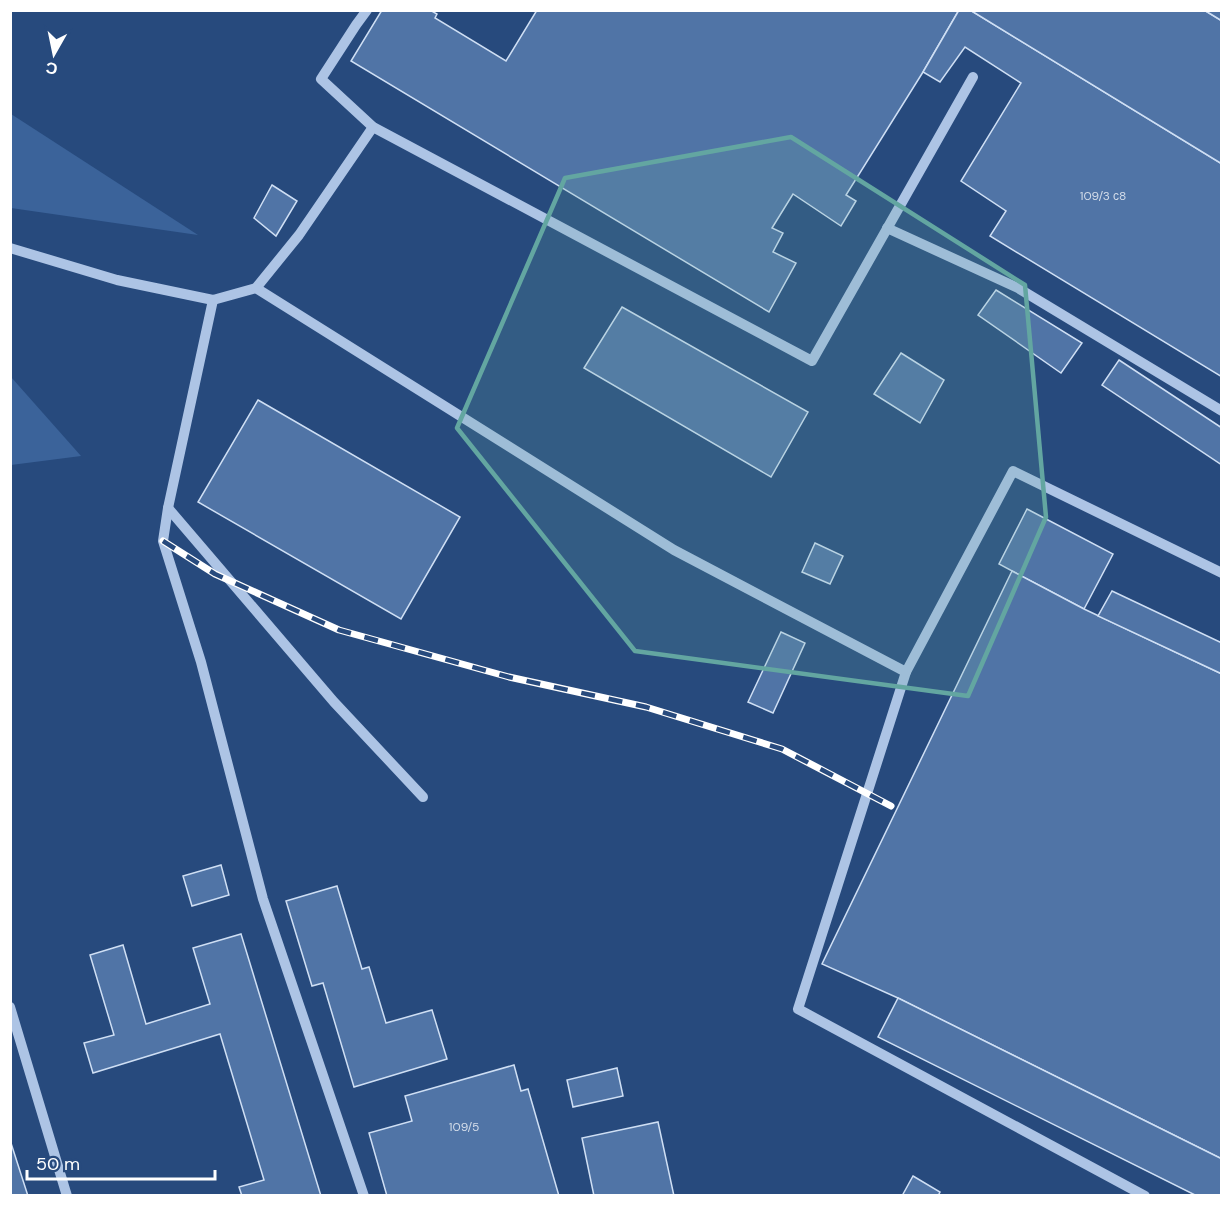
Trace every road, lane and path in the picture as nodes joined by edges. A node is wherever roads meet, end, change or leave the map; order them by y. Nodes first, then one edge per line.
1 (367, 10) edge
2 (973, 77) dead end
3 (373, 127) junction
4 (887, 228) junction
5 (10, 248) edge
6 (256, 288) junction
7 (213, 300) junction
8 (1221, 411) edge
9 (168, 508) junction
10 (1221, 573) edge
11 (906, 672) junction
12 (423, 797) dead end
13 (10, 1007) edge
14 (67, 1196) edge
15 (364, 1196) edge
16 (1145, 1196) edge

1 - 3 lane
2 - 4 lane
3 - 4 lane
3 - 6 lane
4 - 8 lane
5 - 7 lane
6 - 7 lane
6 - 11 lane
7 - 9 lane
9 - 12 lane
9 - 15 lane
10 - 11 lane
11 - 16 lane
13 - 14 lane

